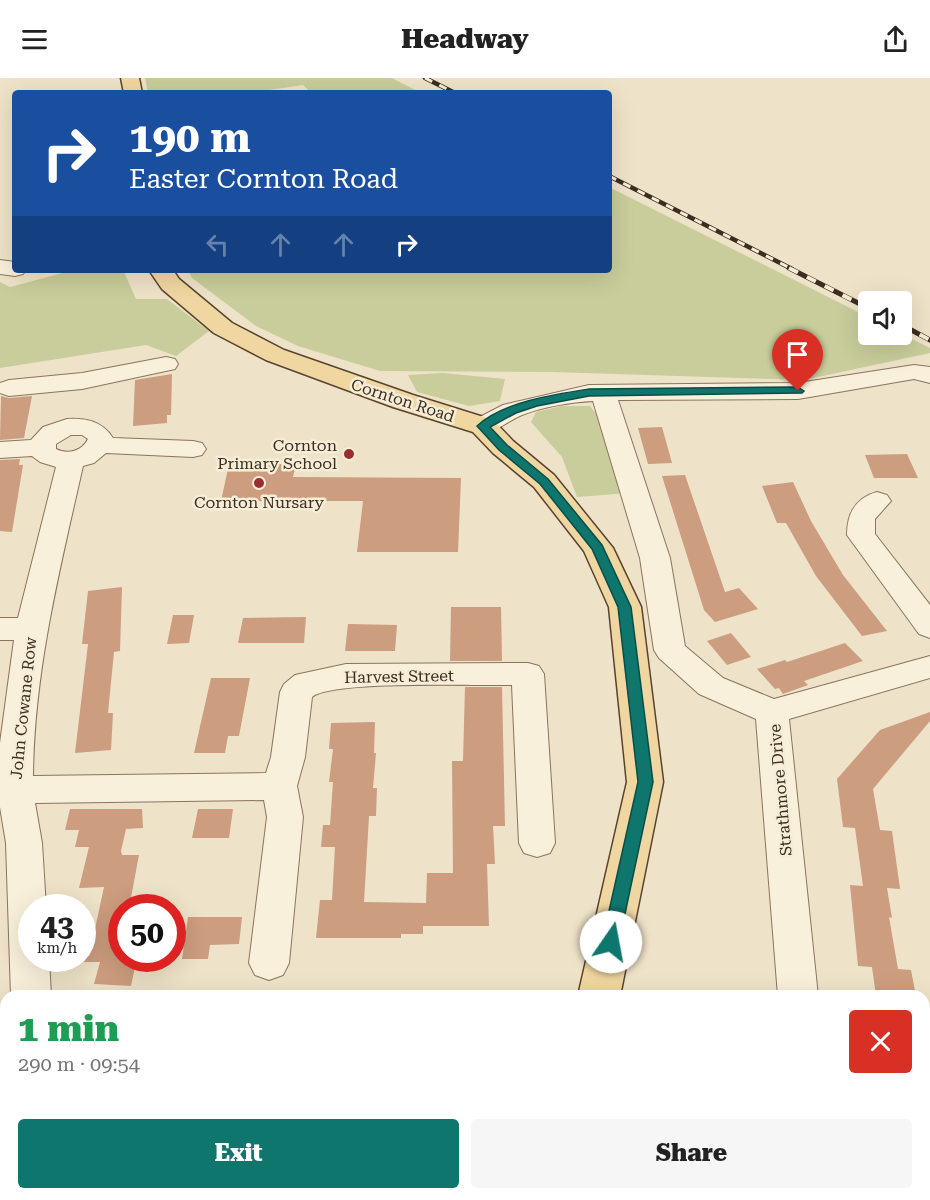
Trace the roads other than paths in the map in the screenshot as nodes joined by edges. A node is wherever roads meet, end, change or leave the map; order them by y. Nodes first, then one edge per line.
1 (163, 273) edge
2 (166, 364) dead end
3 (922, 374) edge
4 (82, 381) junction
5 (9, 388) dead end
6 (603, 392) junction
7 (76, 426) junction
8 (483, 426) junction
9 (194, 449) dead end
10 (0, 450) edge
11 (71, 450) junction
12 (876, 501) dead end
13 (930, 627) edge
14 (16, 629) edge
15 (930, 667) edge
16 (772, 712) junction
17 (279, 786) junction
18 (15, 790) junction
19 (537, 843) dead end
20 (269, 963) dead end
21 (31, 990) edge
22 (600, 990) edge
23 (797, 990) edge

1 - 8 main road, Cornton Road
2 - 4 street
3 - 6 street
4 - 5 street
4 - 7 street
6 - 8 street
6 - 16 street
7 - 11 street
7 - 11 street
8 - 22 main road, Cornton Road
9 - 11 street
10 - 11 street
11 - 14 street, John Cowane Row
12 - 13 street
14 - 18 street, John Cowane Row
15 - 16 street, Strathmore Drive
16 - 23 street, Strathmore Drive
17 - 18 street
17 - 19 street, Harvest Street
17 - 20 street, Harvest Street
18 - 21 street, John Cowane Row

